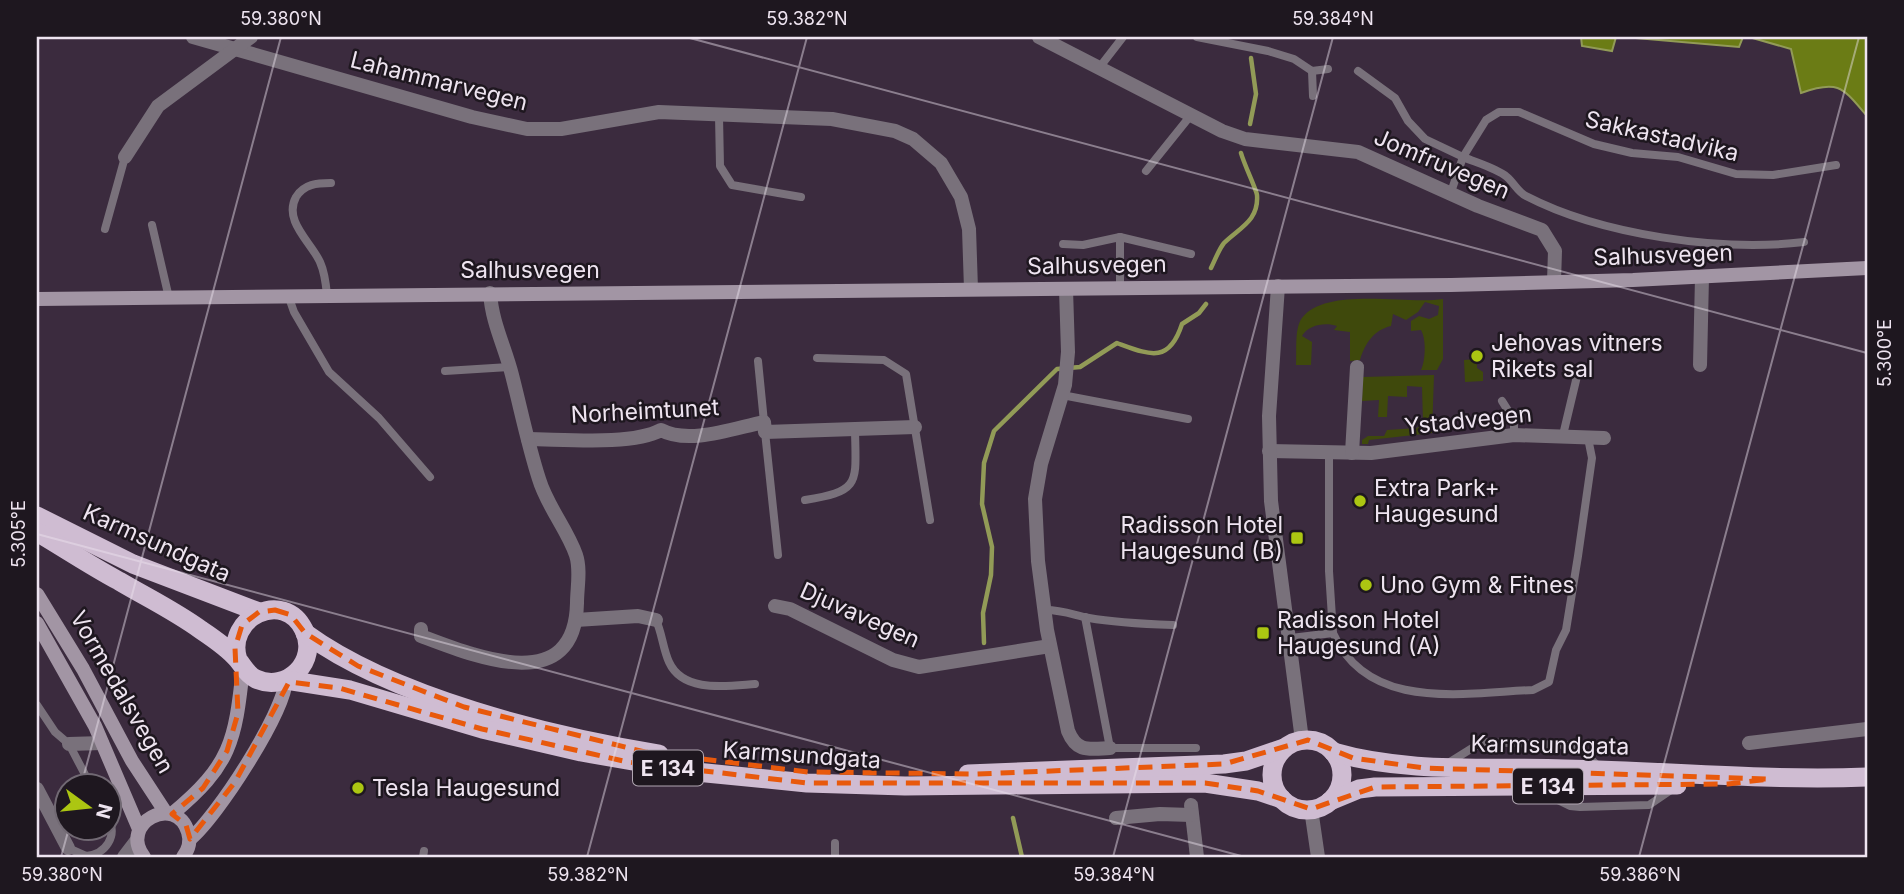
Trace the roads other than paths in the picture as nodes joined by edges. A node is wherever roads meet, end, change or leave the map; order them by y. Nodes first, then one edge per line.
1 (193, 37) edge
2 (251, 37) edge
3 (1039, 37) edge
4 (1123, 37) edge
5 (1197, 37) edge
6 (234, 49) junction
7 (1099, 68) junction
8 (1328, 69) dead end
9 (1312, 71) junction
10 (1358, 71) dead end
11 (1313, 96) dead end
12 (1191, 115) junction
13 (719, 116) junction
14 (125, 156) joint
15 (1463, 157) junction
16 (1836, 165) dead end
17 (1146, 171) dead end
18 (331, 183) dead end
19 (1450, 195) junction
20 (801, 197) dead end
21 (152, 225) dead end
22 (105, 229) dead end
23 (1120, 237) junction
24 (1804, 242) dead end
25 (1063, 244) dead end
26 (1191, 254) dead end
27 (1867, 268) edge
28 (1702, 277) junction
29 (1554, 281) junction
30 (1278, 286) junction
31 (1120, 288) junction
32 (971, 289) junction
33 (1066, 289) junction
34 (490, 293) junction
35 (288, 295) junction
36 (327, 295) junction
37 (169, 298) junction
38 (37, 299) edge
39 (817, 358) dead end
40 (758, 361) dead end
41 (1700, 365) dead end
42 (509, 367) junction
43 (1357, 367) dead end
44 (445, 371) dead end
45 (1578, 372) dead end
46 (1062, 395) junction
47 (1502, 401) dead end
48 (1188, 419) dead end
49 (765, 427) junction
50 (915, 427) junction
51 (855, 430) junction
52 (1514, 435) junction
53 (1563, 435) junction
54 (1588, 438) junction
55 (1604, 438) dead end
56 (527, 439) junction
57 (1269, 451) junction
58 (1352, 453) junction
59 (1329, 454) junction
60 (430, 477) dead end
61 (804, 500) dead end
62 (37, 516) edge
63 (930, 520) dead end
64 (37, 532) edge
65 (778, 555) dead end
66 (37, 594) edge
67 (775, 606) dead end
68 (1046, 610) junction
69 (258, 612) junction
70 (1085, 617) junction
71 (576, 620) junction
72 (656, 620) joint
73 (37, 623) edge
74 (1173, 625) dead end
75 (421, 629) dead end
76 (305, 633) junction
77 (1333, 633) junction
78 (1291, 638) junction
79 (1050, 646) junction
80 (240, 664) junction
81 (286, 680) junction
82 (755, 684) dead end
83 (37, 705) edge
84 (1867, 729) edge
85 (102, 743) junction
86 (1749, 743) dead end
87 (69, 744) junction
88 (1293, 744) junction
89 (1110, 748) junction
90 (1196, 748) dead end
91 (1333, 752) junction
92 (1440, 768) junction
93 (1603, 770) junction
94 (84, 772) edge
95 (1867, 777) edge
96 (1769, 779) junction
97 (37, 789) edge
98 (1282, 799) junction
99 (1330, 801) junction
100 (1311, 809) junction
101 (169, 814) junction
102 (1116, 818) dead end
103 (138, 835) junction
104 (109, 842) edge
105 (835, 843) dead end
106 (68, 848) joint
107 (189, 850) edge
108 (95, 856) edge
109 (124, 857) edge
110 (144, 857) edge
111 (835, 857) edge
112 (1197, 857) edge
113 (1318, 857) edge

1 - 6 street, Lahammarvegen
2 - 6 street
3 - 7 street, Jomfruvegen
4 - 7 lane
5 - 9 lane
6 - 13 street, Lahammarvegen
6 - 14 street
7 - 12 street, Jomfruvegen
8 - 9 lane
9 - 11 lane
10 - 15 lane
12 - 17 lane
12 - 19 street, Jomfruvegen
13 - 20 lane
13 - 32 street, Lahammarvegen
14 - 22 lane
15 - 16 lane, Sakkastadvika
15 - 19 lane, Sakkastadvika
15 - 24 lane
18 - 36 lane
19 - 29 street, Jomfruvegen
21 - 37 lane
23 - 25 lane
23 - 26 lane
23 - 31 lane
27 - 28 main road, Salhusvegen
28 - 29 main road, Salhusvegen
28 - 41 street
29 - 30 main road, Salhusvegen
30 - 31 main road, Salhusvegen
30 - 57 street
31 - 33 main road, Salhusvegen
32 - 33 main road, Salhusvegen
32 - 34 main road, Salhusvegen
33 - 46 street
34 - 36 main road, Salhusvegen
34 - 42 street
35 - 36 main road, Salhusvegen
35 - 37 main road, Salhusvegen
35 - 60 lane
37 - 38 main road, Salhusvegen
39 - 50 lane
40 - 49 lane
42 - 44 lane
42 - 56 street
43 - 58 street
45 - 53 lane
46 - 48 lane
46 - 68 street
47 - 52 lane
49 - 51 street, Norheimtunet
49 - 56 street, Norheimtunet
49 - 65 lane
50 - 51 street, Norheimtunet
50 - 63 lane
51 - 61 lane
52 - 53 street, Ystadvegen
52 - 58 street, Ystadvegen
53 - 54 street, Ystadvegen
54 - 55 street, Ystadvegen
54 - 77 lane
56 - 71 street
57 - 59 street, Ystadvegen
57 - 78 street
58 - 59 street, Ystadvegen
59 - 77 lane
62 - 69 highway, Karmsundgata / E 134
64 - 80 highway, Karmsundgata / E 134
66 - 101 main road, Vormedalsvegen
67 - 79 street, Djuvavegen
68 - 70 lane
68 - 79 street
69 - 76 highway, E 134
69 - 80 highway
70 - 74 lane
70 - 89 lane
71 - 72 street
71 - 75 street
72 - 82 lane
73 - 85 main road, Vormedalsvegen
76 - 81 highway
76 - 88 highway, Karmsundgata / E 134
77 - 78 lane
78 - 88 street
79 - 89 street
80 - 81 highway, E 134
80 - 101 main road
81 - 98 highway, Karmsundgata / E 134
81 - 107 main road
83 - 87 lane
84 - 86 street
85 - 87 street
85 - 103 main road, Vormedalsvegen
87 - 94 lane
88 - 91 highway, E 134
88 - 98 highway
89 - 90 lane
91 - 92 highway, Karmsundgata / E 134
91 - 99 highway
92 - 93 highway, Karmsundgata / E 134
92 - 93 lane
93 - 96 highway, Karmsundgata / E 134
95 - 96 highway, Karmsundgata / E 134
96 - 99 highway, Karmsundgata / E 134
97 - 106 street
98 - 100 highway, E 134
99 - 100 highway, E 134
100 - 113 street
101 - 103 main road
101 - 107 main road, Vormedalsvegen
102 - 112 street
103 - 109 street
103 - 110 main road, Vormedalsvegen
104 - 108 lane
105 - 111 lane
106 - 108 lane

